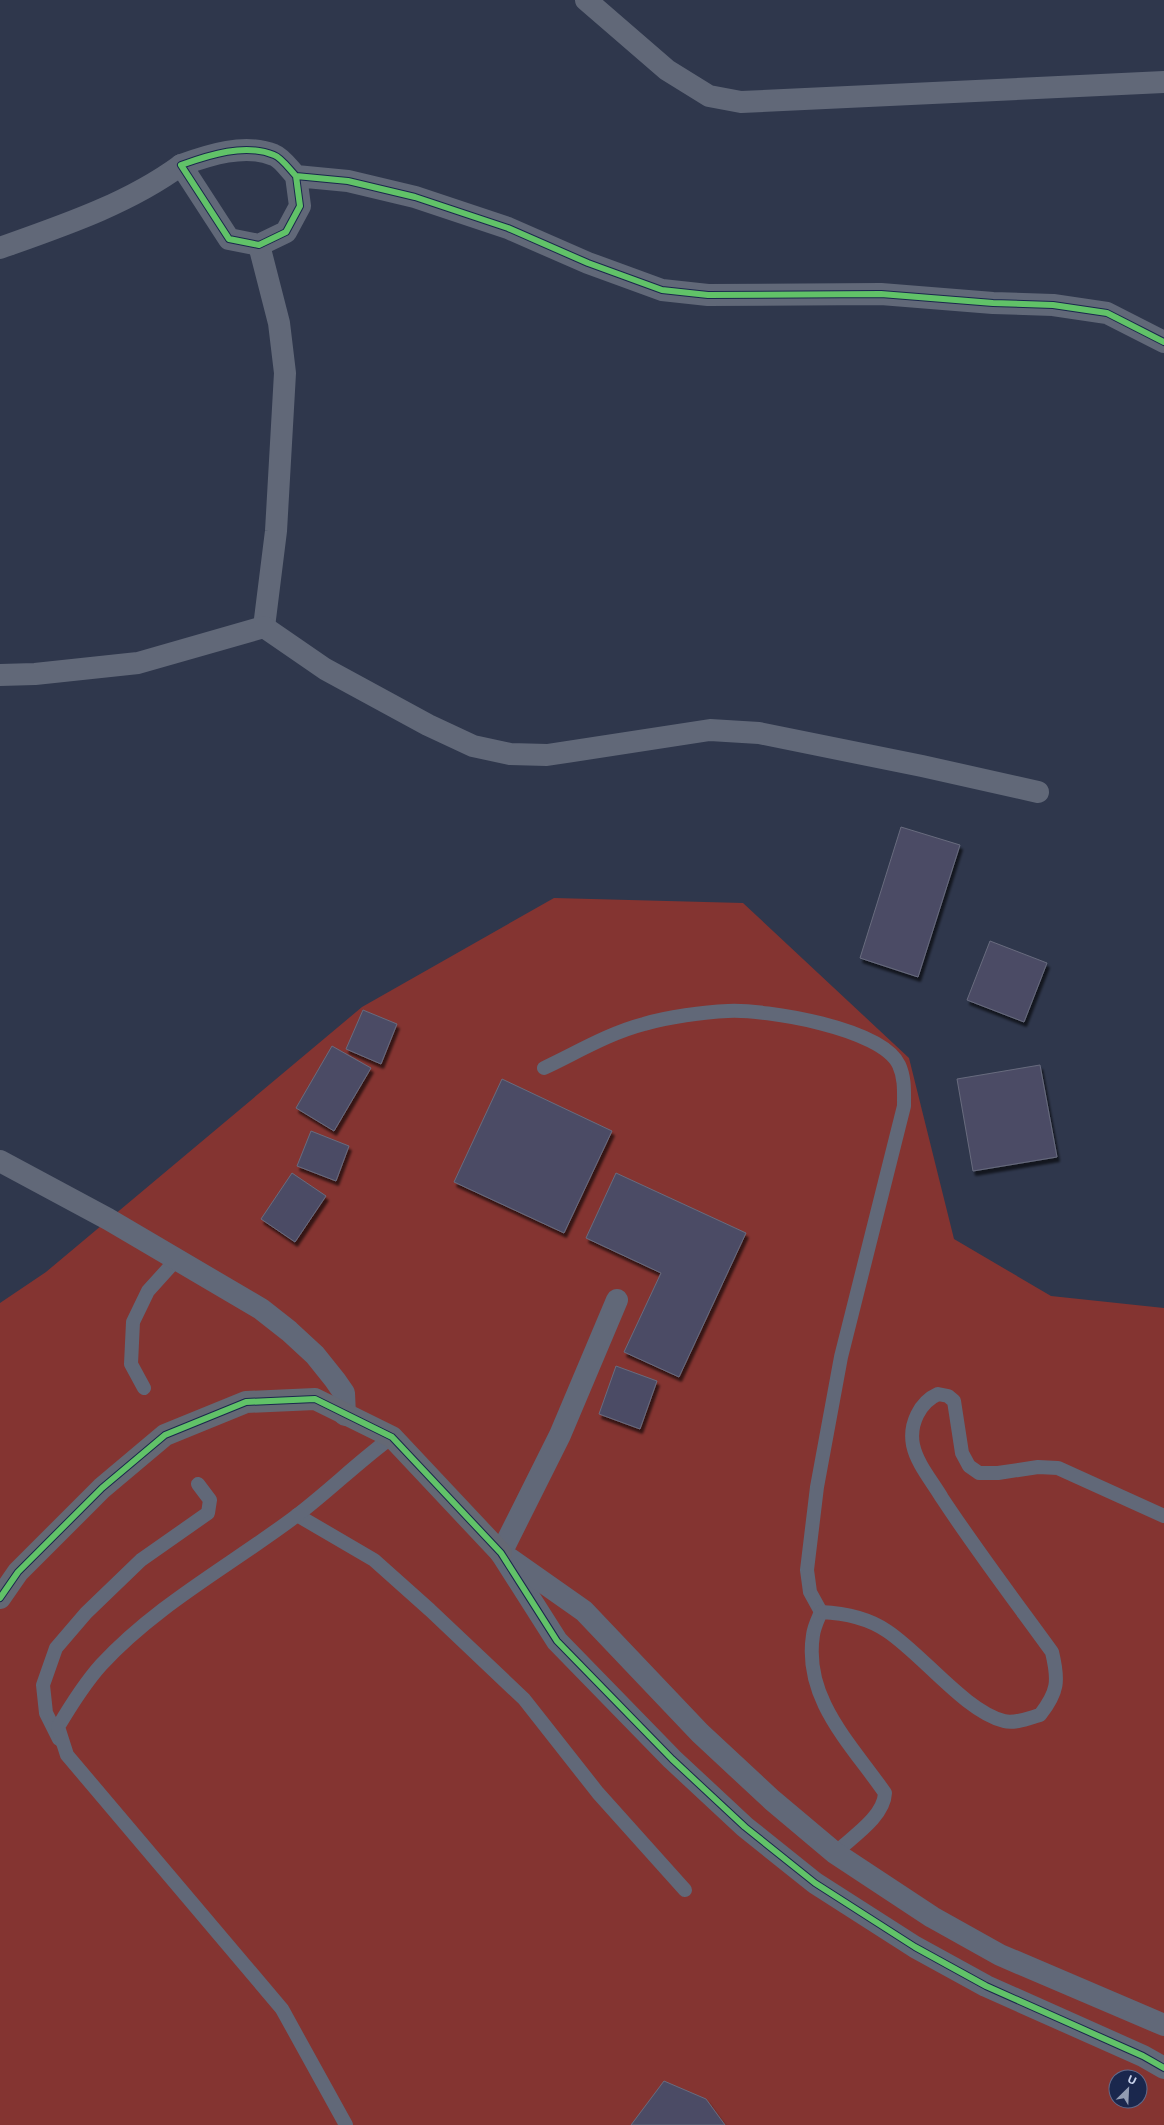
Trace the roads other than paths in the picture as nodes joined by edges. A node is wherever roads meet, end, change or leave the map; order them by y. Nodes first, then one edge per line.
1 (586, 0) edge
2 (1164, 82) edge
3 (181, 166) junction
4 (296, 176) junction
5 (259, 245) junction
6 (0, 248) edge
7 (1164, 342) edge
8 (264, 627) junction
9 (0, 675) edge
10 (1038, 792) dead end
11 (544, 1068) dead end
12 (0, 1161) edge
13 (176, 1260) junction
14 (617, 1300) dead end
15 (144, 1388) dead end
16 (345, 1414) junction
17 (392, 1437) junction
18 (198, 1484) dead end
19 (297, 1515) junction
20 (1164, 1516) edge
21 (501, 1553) junction
22 (0, 1598) edge
23 (821, 1612) junction
24 (67, 1755) junction
25 (835, 1853) junction
26 (685, 1890) dead end
27 (1042, 1974) junction
28 (1027, 2006) junction
29 (1164, 2025) edge
30 (1164, 2068) edge
31 (346, 2125) edge

1 - 2 street
3 - 4 street
3 - 5 street
3 - 6 street
4 - 5 street
4 - 7 street
5 - 8 street
8 - 9 street
8 - 10 street
11 - 23 lane
12 - 13 street
13 - 15 lane
13 - 16 street
14 - 21 street
16 - 17 street
16 - 22 street
17 - 19 lane
17 - 21 street
18 - 24 lane
19 - 24 lane
19 - 26 lane
20 - 23 lane
21 - 25 street
21 - 28 street
23 - 25 lane
24 - 31 lane
25 - 27 street
27 - 28 street
27 - 29 street
28 - 30 street

